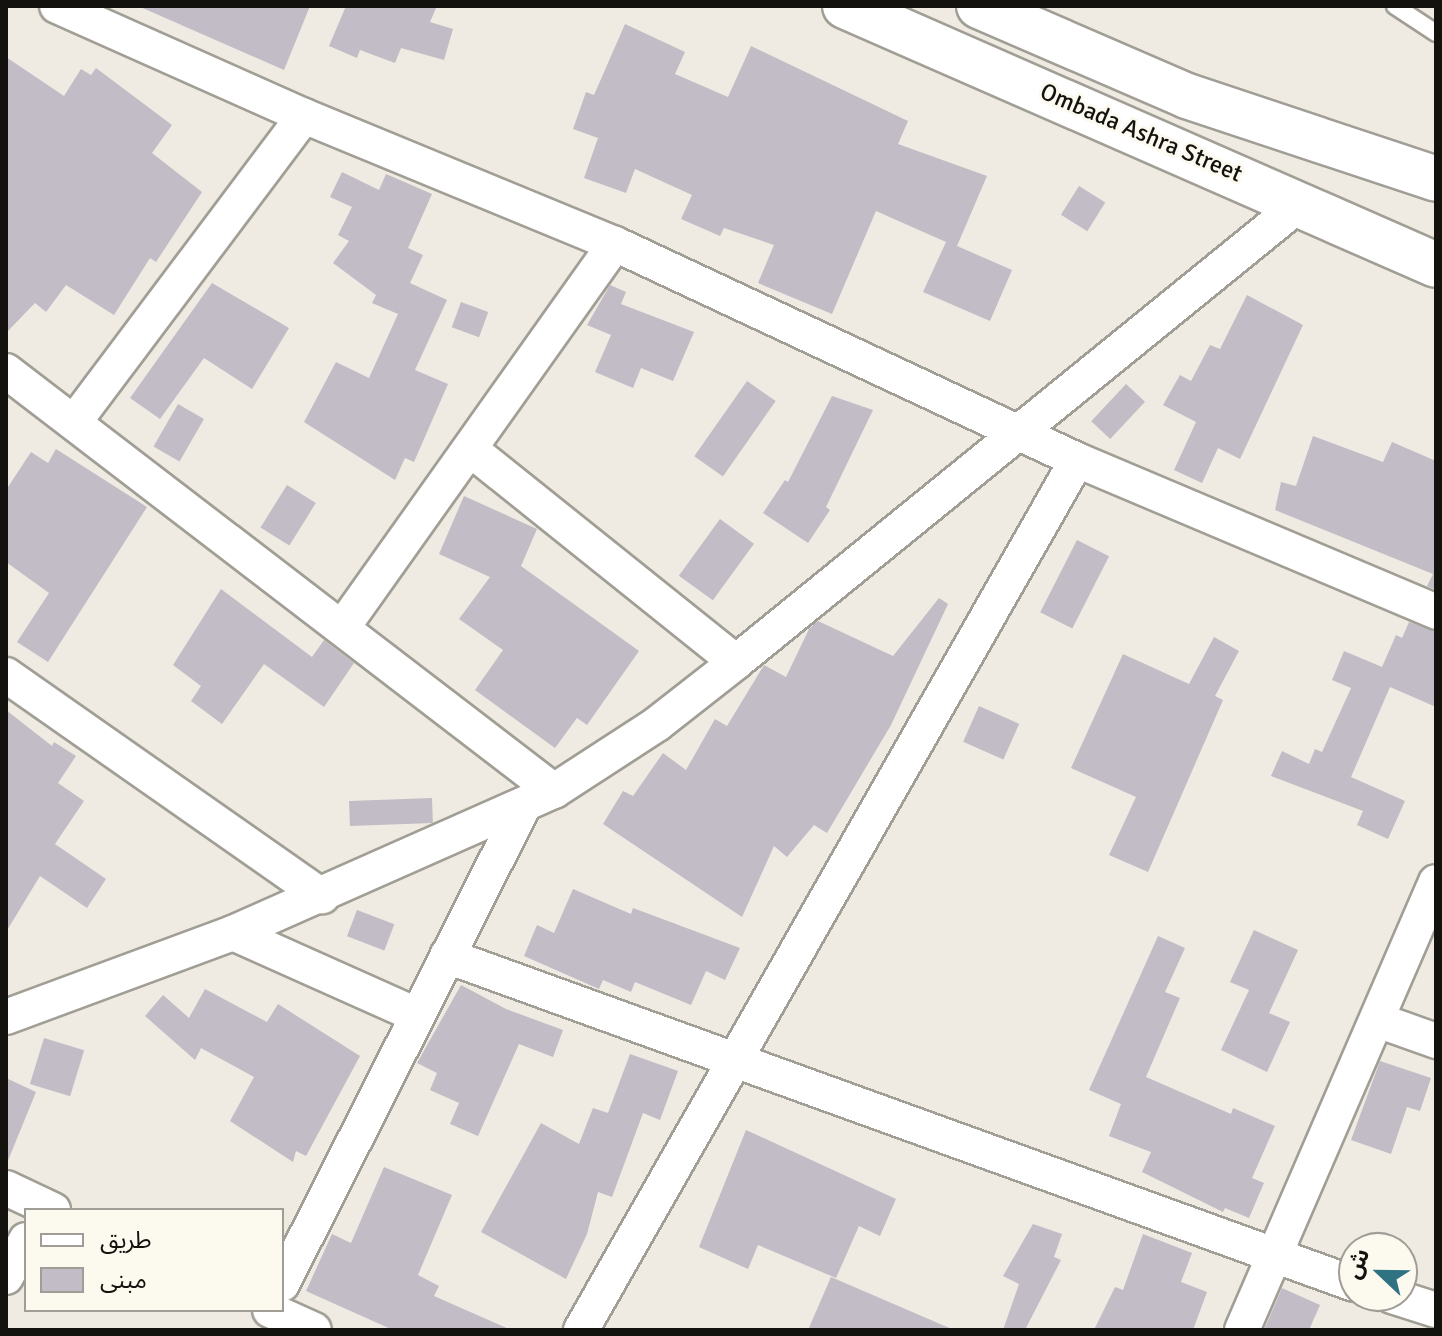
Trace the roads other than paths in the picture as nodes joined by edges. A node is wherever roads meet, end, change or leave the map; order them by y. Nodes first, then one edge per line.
1 (57, 6) edge
2 (845, 6) edge
3 (979, 6) edge
4 (1395, 6) edge
5 (1436, 33) edge
6 (304, 116) junction
7 (1436, 179) edge
8 (1302, 202) junction
9 (615, 244) junction
10 (1436, 265) edge
11 (6, 371) edge
12 (75, 421) junction
13 (1016, 432) junction
14 (470, 449) junction
15 (1077, 460) junction
16 (1436, 612) edge
17 (342, 628) junction
18 (736, 662) junction
19 (6, 675) edge
20 (554, 791) junction
21 (522, 809) junction
22 (1436, 882) edge
23 (322, 896) junction
24 (233, 933) junction
25 (447, 956) junction
26 (416, 1015) junction
27 (6, 1017) edge
28 (1377, 1020) junction
29 (1436, 1041) edge
30 (735, 1062) junction
31 (6, 1188) edge
32 (45, 1208) edge
33 (24, 1244) edge
34 (1274, 1258) junction
35 (6, 1277) edge
36 (1338, 1279) edge
37 (284, 1280) edge
38 (269, 1312) edge
39 (274, 1312) edge
40 (259, 1330) edge
41 (314, 1330) edge
42 (581, 1330) edge
43 (1242, 1330) edge

1 - 6 street
2 - 8 main road, Ombada Ashra Street
3 - 7 main road
4 - 5 lane
6 - 9 street
6 - 12 street
8 - 10 main road, Ombada Ashra Street
8 - 13 street
9 - 13 street
9 - 14 street
11 - 12 street
12 - 17 street
13 - 15 street
13 - 18 street
14 - 17 street
14 - 18 street
15 - 16 street
15 - 30 street
17 - 20 street
18 - 20 street
19 - 23 street
20 - 21 street
21 - 23 street
21 - 25 street
22 - 28 street
23 - 24 street
24 - 26 street
24 - 27 street
25 - 26 street
25 - 30 street
26 - 37 street
28 - 29 street
28 - 34 street
30 - 34 street
30 - 42 street
31 - 32 street
33 - 35 street
34 - 36 street
34 - 43 street
38 - 40 street
39 - 41 street

